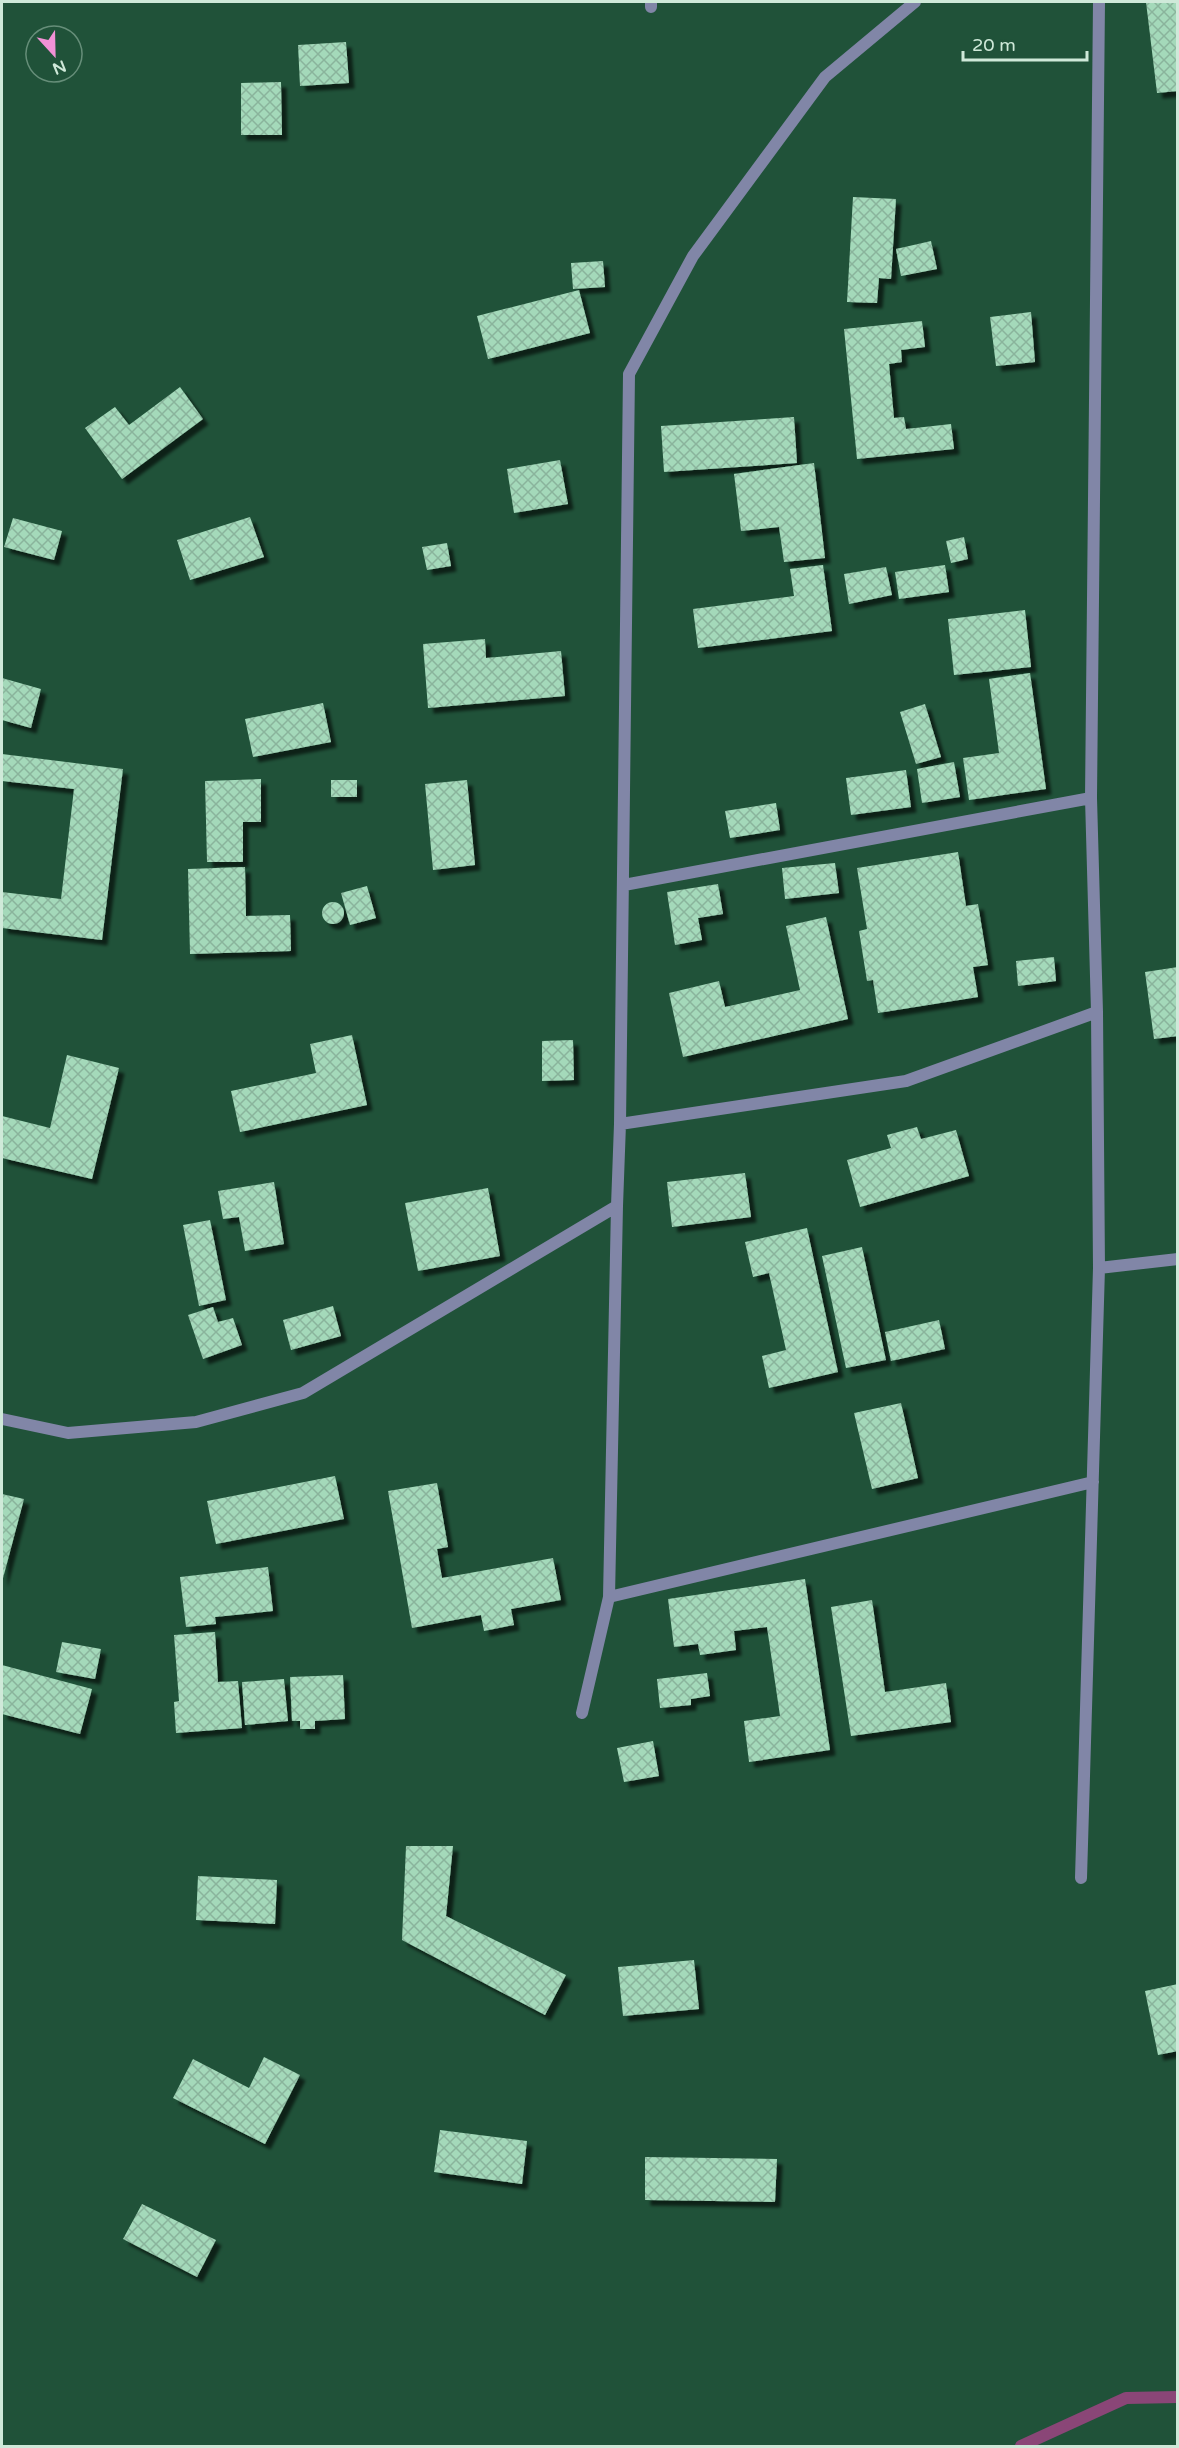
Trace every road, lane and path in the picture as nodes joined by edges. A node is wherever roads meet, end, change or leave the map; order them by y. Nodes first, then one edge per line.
1 (915, 2) edge
2 (1099, 2) edge
3 (1091, 798) junction
4 (624, 885) junction
5 (1097, 1012) junction
6 (620, 1124) junction
7 (616, 1206) junction
8 (1178, 1259) edge
9 (1099, 1268) junction
10 (2, 1419) edge
11 (1093, 1482) junction
12 (609, 1597) junction
13 (582, 1713) dead end
14 (1081, 1878) dead end

1 - 4 street
2 - 3 street
3 - 4 street
3 - 5 street
4 - 6 street
5 - 6 street
5 - 9 street
6 - 7 street
7 - 10 street
7 - 12 street
8 - 9 street
9 - 11 street
11 - 12 street
11 - 14 street
12 - 13 street

